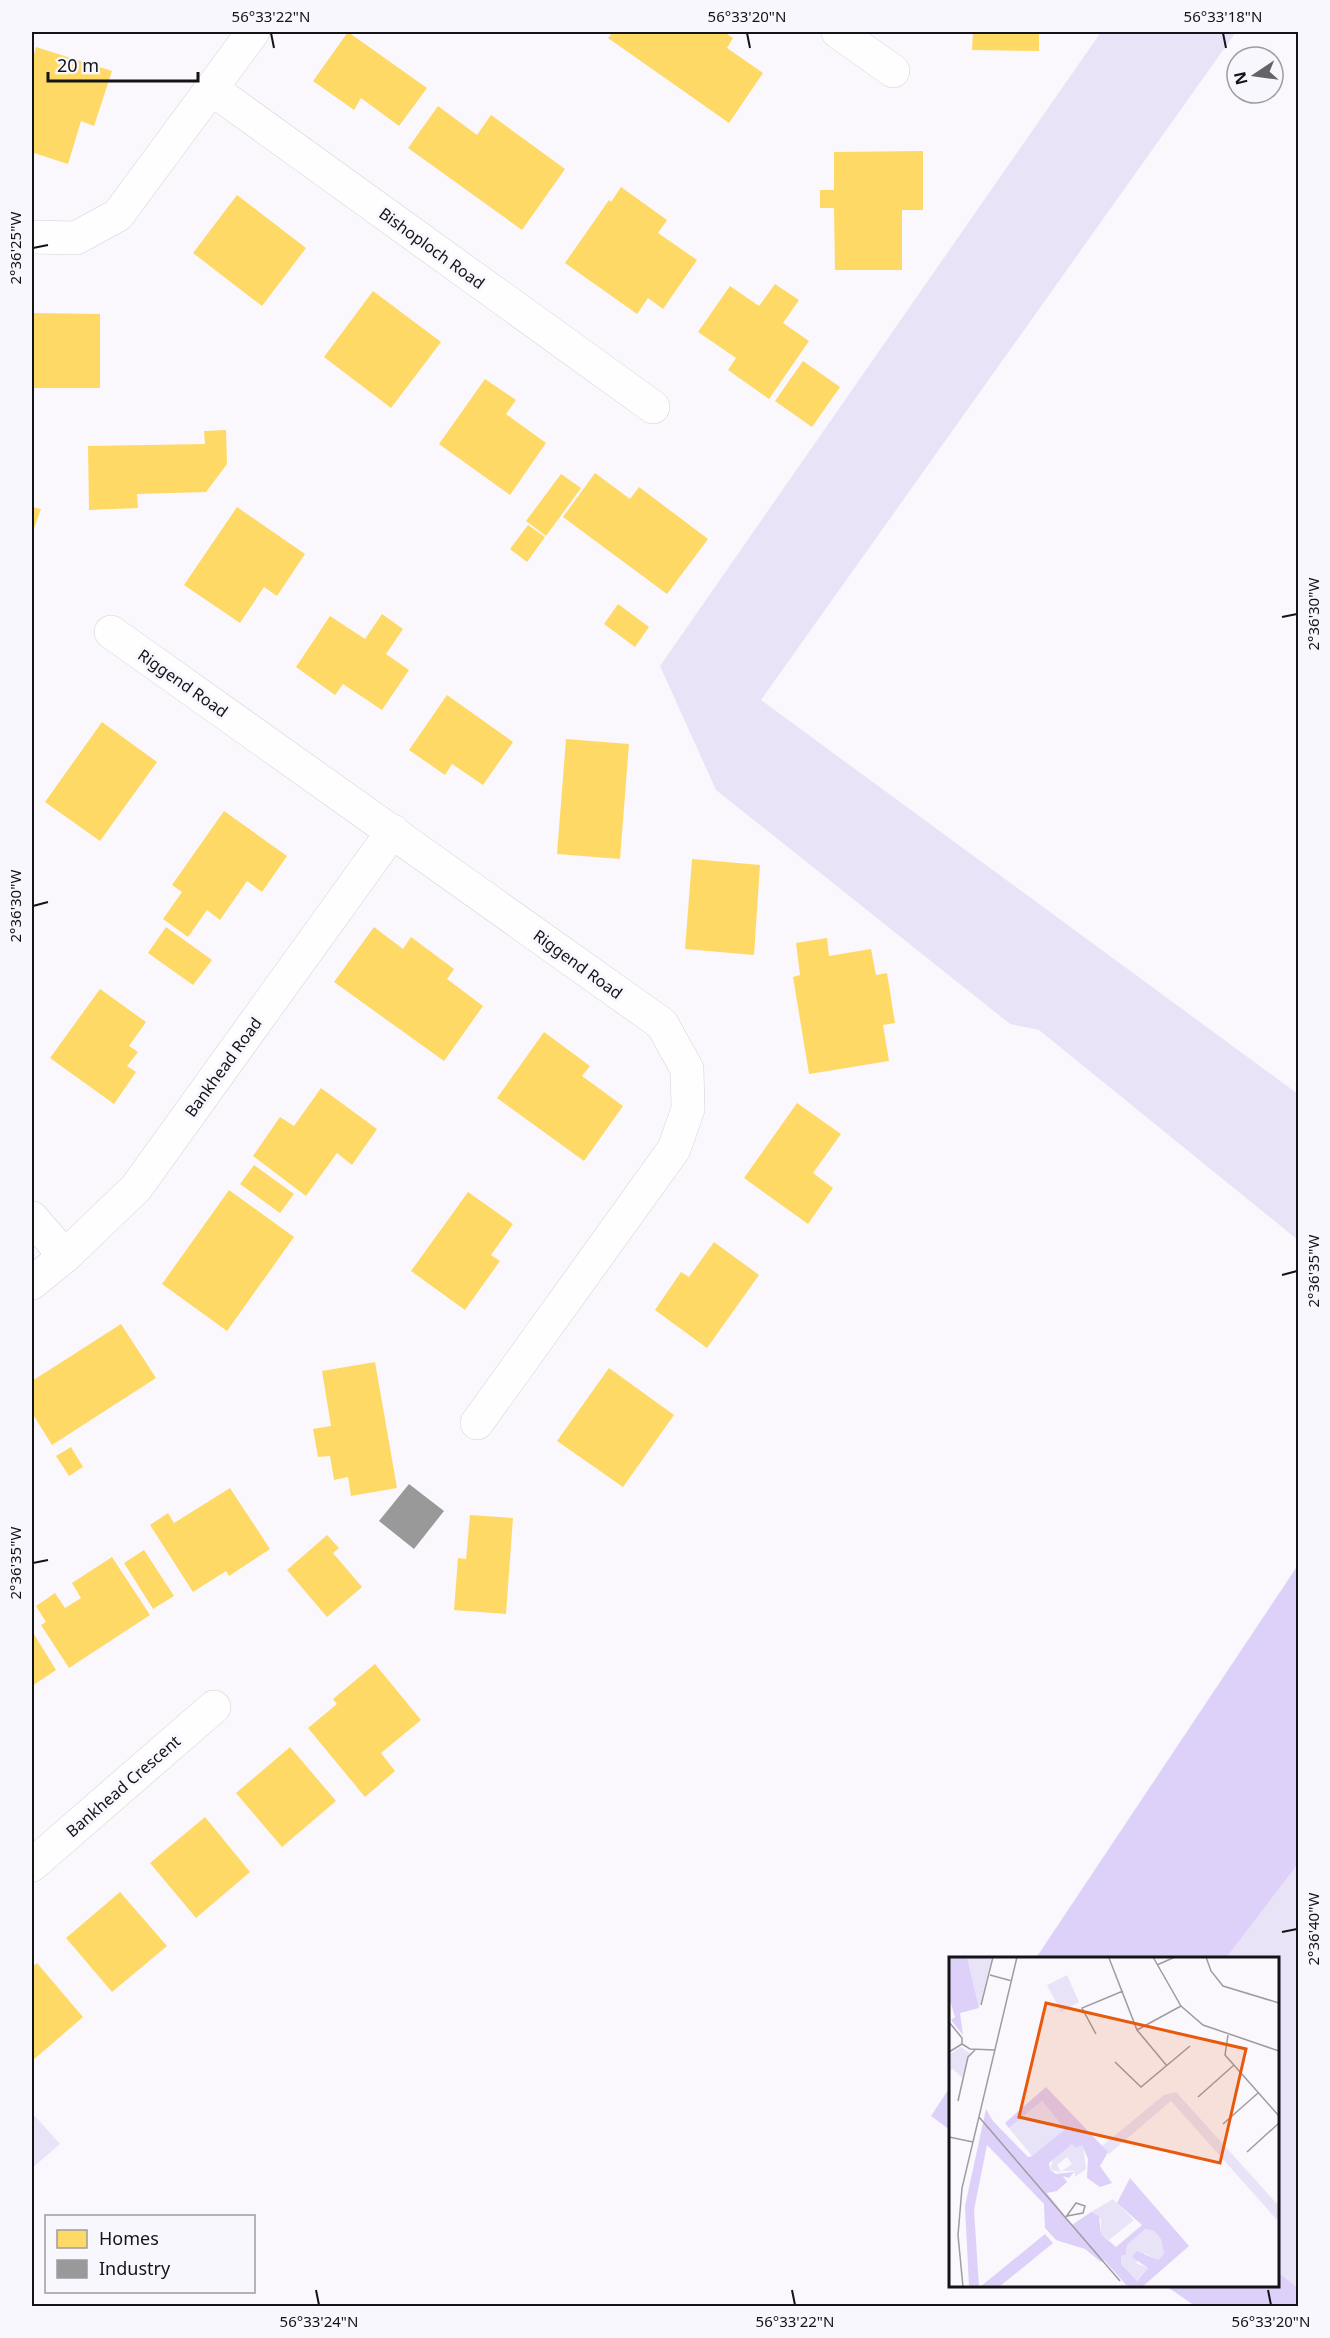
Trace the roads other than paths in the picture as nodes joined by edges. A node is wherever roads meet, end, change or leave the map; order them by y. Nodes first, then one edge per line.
1 (253, 32) edge
2 (838, 32) edge
3 (893, 71) dead end
4 (212, 89) junction
5 (32, 237) edge
6 (653, 407) dead end
7 (111, 632) dead end
8 (393, 831) junction
9 (32, 1218) edge
10 (65, 1256) junction
11 (32, 1283) edge
12 (477, 1423) dead end
13 (214, 1707) dead end
14 (32, 1865) edge

1 - 4 street
2 - 3 street
4 - 5 street
4 - 6 street, Bishoploch Road
7 - 8 street, Riggend Road
8 - 10 street, Bankhead Road
8 - 12 street, Riggend Road
9 - 10 street
10 - 11 street, Bankhead Road
13 - 14 street, Bankhead Crescent

